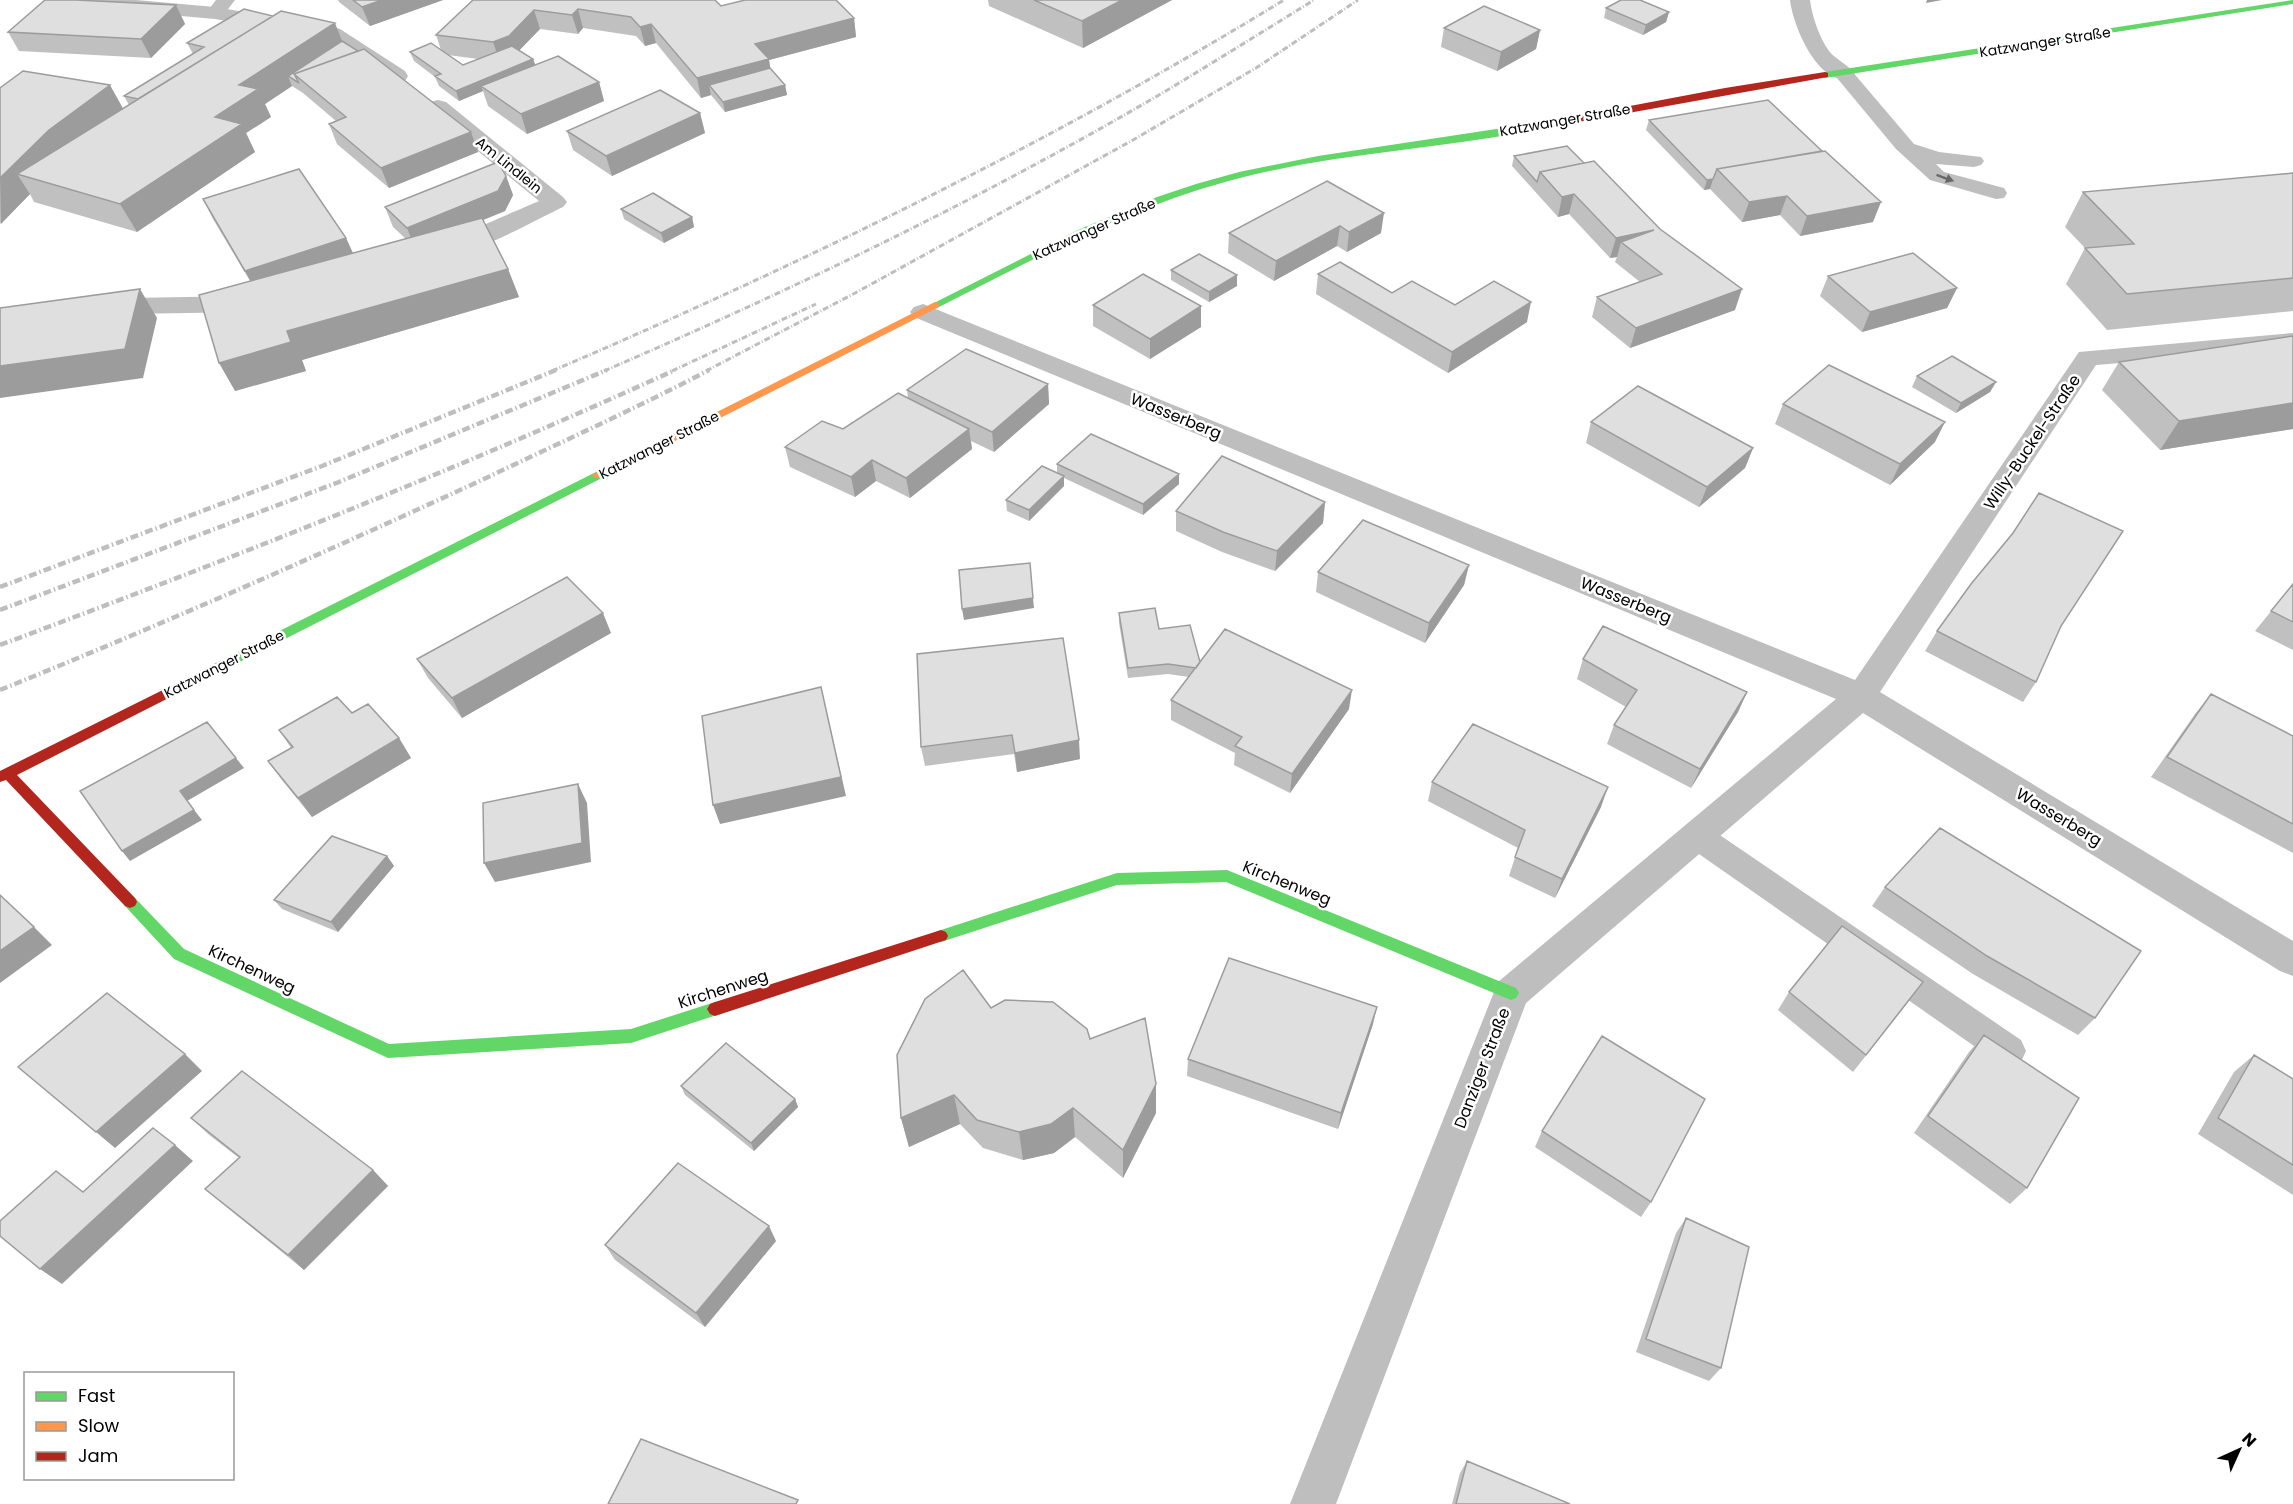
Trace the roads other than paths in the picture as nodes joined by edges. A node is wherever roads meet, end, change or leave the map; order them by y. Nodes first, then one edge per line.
1 (67, 0) edge
2 (1800, 0) edge
3 (2293, 2) edge
4 (221, 7) edge
5 (1844, 74) junction
6 (1903, 145) junction
7 (1974, 161) dead end
8 (1996, 193) dead end
9 (424, 255) edge
10 (266, 299) edge
11 (923, 312) junction
12 (81, 313) edge
13 (2293, 341) edge
14 (1861, 696) junction
15 (4, 775) edge
16 (1697, 836) junction
17 (2293, 960) edge
18 (1511, 993) junction
19 (2008, 1051) edge
20 (1313, 1504) edge

1 - 4 street, Am Lindlein
2 - 5 street
3 - 5 main road, Katzwanger Straße
4 - 9 street, Am Lindlein
5 - 6 lane
5 - 11 main road, Katzwanger Straße
6 - 7 lane
6 -> 8 lane
10 - 12 street
11 - 14 street, Wasserberg
11 - 15 main road, Katzwanger Straße
13 - 14 street, Willy-Buckel-Straße
14 - 16 street, Danziger Straße
14 - 17 street, Wasserberg
15 - 18 main road, Kirchenweg
16 - 18 street, Danziger Straße
16 - 19 lane
18 - 20 street, Danziger Straße

